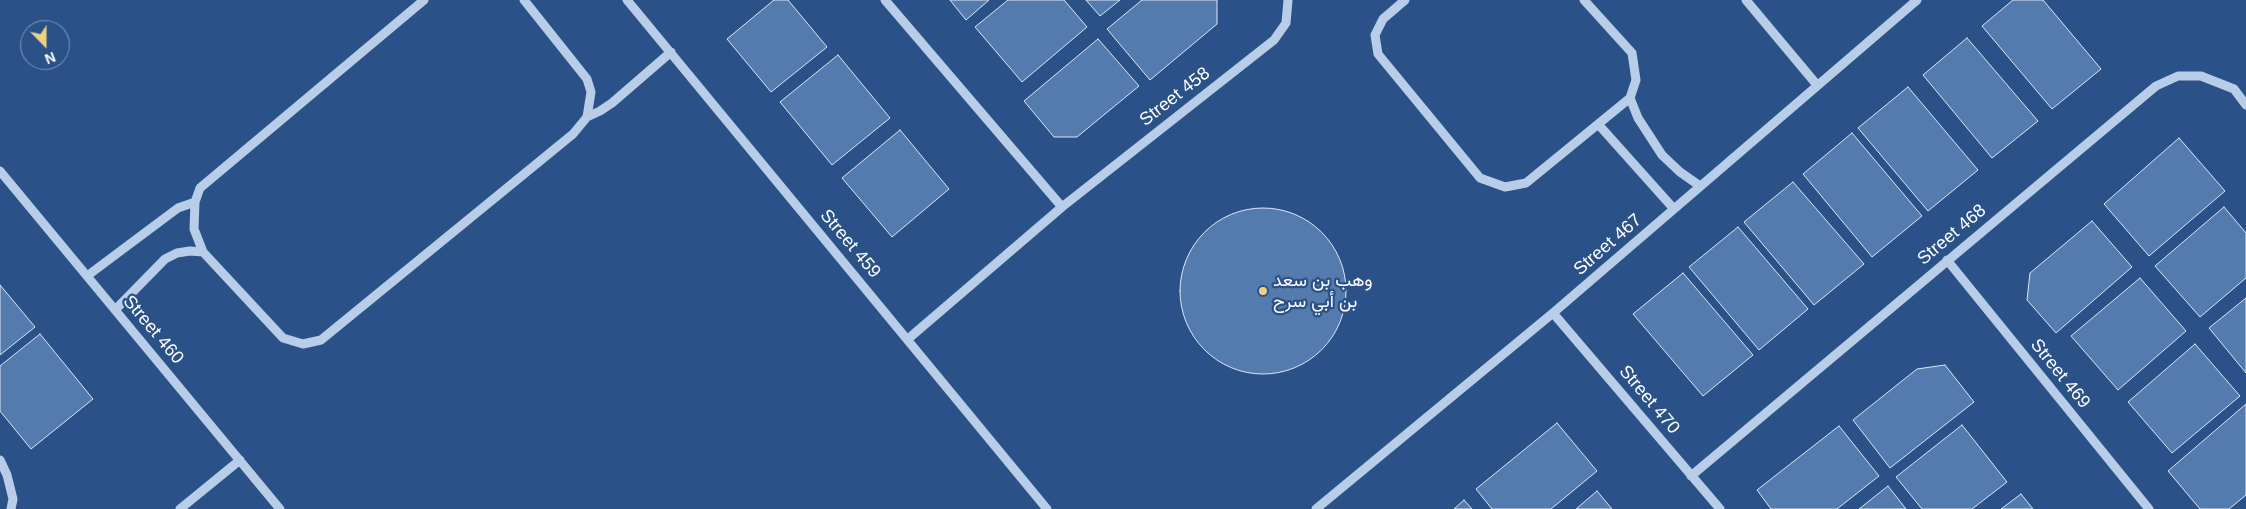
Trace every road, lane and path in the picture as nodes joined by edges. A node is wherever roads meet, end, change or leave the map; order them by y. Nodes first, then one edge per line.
1 (424, 0) edge
2 (524, 0) edge
3 (628, 0) edge
4 (885, 0) edge
5 (1288, 0) edge
6 (1405, 0) edge
7 (1584, 0) edge
8 (1746, 0) edge
9 (1917, 0) edge
10 (671, 52) junction
11 (1817, 86) junction
12 (1630, 98) junction
13 (2246, 105) edge
14 (587, 117) junction
15 (1598, 124) junction
16 (0, 171) edge
17 (1700, 186) junction
18 (195, 202) junction
19 (1062, 207) junction
20 (1674, 209) junction
21 (203, 252) junction
22 (1946, 260) junction
23 (87, 276) junction
24 (115, 310) junction
25 (1553, 313) junction
26 (908, 339) junction
27 (0, 460) edge
28 (240, 460) junction
29 (1691, 476) junction
30 (11, 509) edge
31 (180, 509) edge
32 (280, 509) edge
33 (1047, 509) edge
34 (1316, 509) edge
35 (1720, 509) edge
36 (2149, 509) edge

1 - 18 street
2 - 14 street
3 - 10 street, Street 459
4 - 19 street
5 - 19 street, Street 458
6 - 15 street
7 - 12 street
8 - 11 street
9 - 11 street, Street 467
10 - 14 street
10 - 26 street, Street 459
11 - 17 street, Street 467
12 - 15 street
12 - 17 street
13 - 22 street, Street 468
14 - 21 street
15 - 20 street
16 - 23 street, Street 460
17 - 20 street, Street 467
18 - 21 street
18 - 23 street
19 - 26 street, Street 458
20 - 25 street, Street 467
21 - 24 street
22 - 29 street, Street 468
22 - 36 street, Street 469
23 - 24 street, Street 460
24 - 28 street, Street 460
25 - 29 street, Street 470
25 - 34 street, Street 467
26 - 33 street, Street 459
27 - 30 street
28 - 31 street
28 - 32 street, Street 460
29 - 35 street, Street 470

